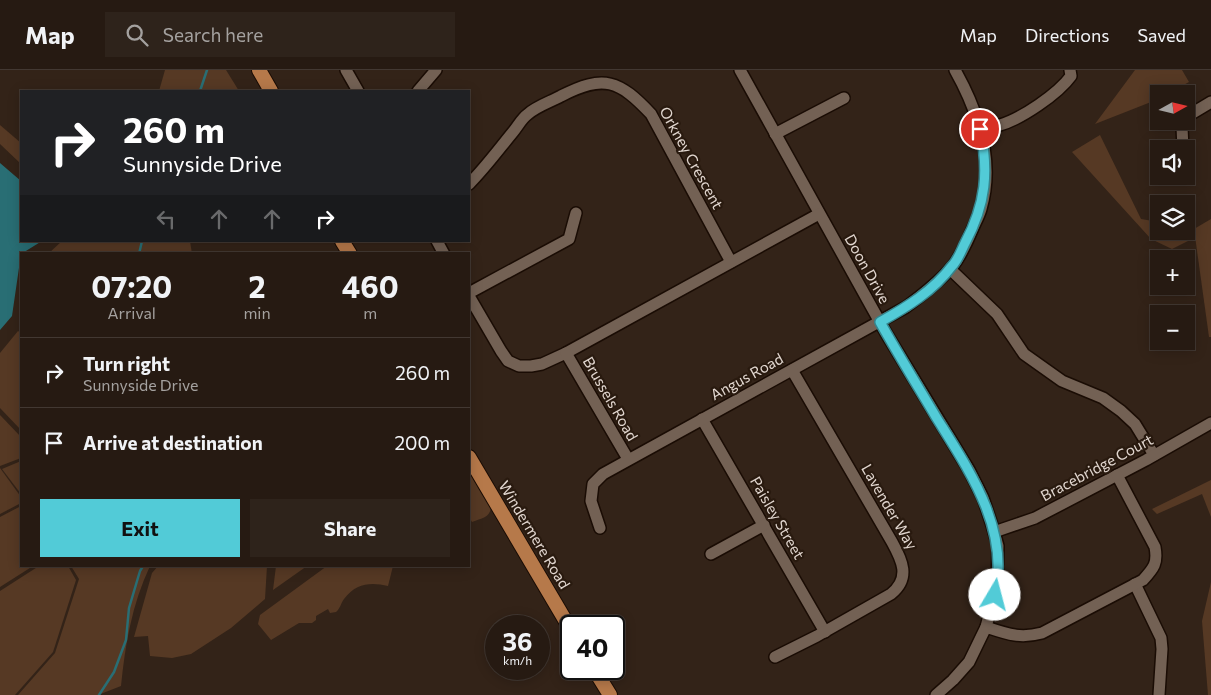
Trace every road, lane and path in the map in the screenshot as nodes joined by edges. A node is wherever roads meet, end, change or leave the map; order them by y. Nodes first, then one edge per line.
1 (259, 70) edge
2 (346, 70) edge
3 (436, 70) edge
4 (740, 70) edge
5 (955, 70) edge
6 (1070, 70) edge
7 (269, 90) edge
8 (357, 90) edge
9 (419, 90) edge
10 (844, 98) dead end
11 (1211, 102) edge
12 (1195, 112) edge
13 (980, 129) junction
14 (775, 134) junction
15 (470, 183) edge
16 (576, 213) dead end
17 (819, 214) junction
18 (731, 262) junction
19 (950, 269) junction
20 (470, 294) edge
21 (470, 297) edge
22 (880, 322) junction
23 (566, 353) junction
24 (792, 370) junction
25 (702, 418) junction
26 (1211, 423) edge
27 (1154, 455) junction
28 (470, 458) edge
29 (628, 459) junction
30 (1117, 475) junction
31 (764, 525) junction
32 (600, 528) dead end
33 (994, 532) junction
34 (712, 554) dead end
35 (1135, 584) junction
36 (562, 615) edge
37 (986, 627) junction
38 (825, 632) junction
39 (775, 657) dead end
40 (601, 680) edge
41 (610, 695) edge
42 (936, 695) edge
43 (1159, 695) edge

1 - 7 main road
2 - 8 street
3 - 9 street
4 - 14 street, Doon Drive
5 - 13 street, Angus Road
6 - 13 street
10 - 14 street
11 - 12 street
13 - 19 street, Angus Road
14 - 17 street, Doon Drive
15 - 18 street, Orkney Crescent
16 - 20 street
17 - 18 street
17 - 22 street, Doon Drive
18 - 23 street
19 - 22 street, Angus Road
19 - 27 street
21 - 23 street
22 - 24 street, Angus Road
22 - 33 street, Doon Drive
23 - 29 street, Brussels Road
24 - 25 street, Angus Road
24 - 38 street, Lavender Way
25 - 29 street, Angus Road
25 - 31 street, Paisley Street
26 - 27 street, Bracebridge Court
27 - 30 street, Bracebridge Court
28 - 36 main road, Windermere Road
29 - 32 street, Angus Road
30 - 33 street, Bracebridge Court
30 - 35 street
31 - 34 street
31 - 38 street, Paisley Street
33 - 37 street, Doon Drive
35 - 37 street
35 - 43 street
37 - 42 street, Doon Drive
38 - 39 street
40 - 41 main road

